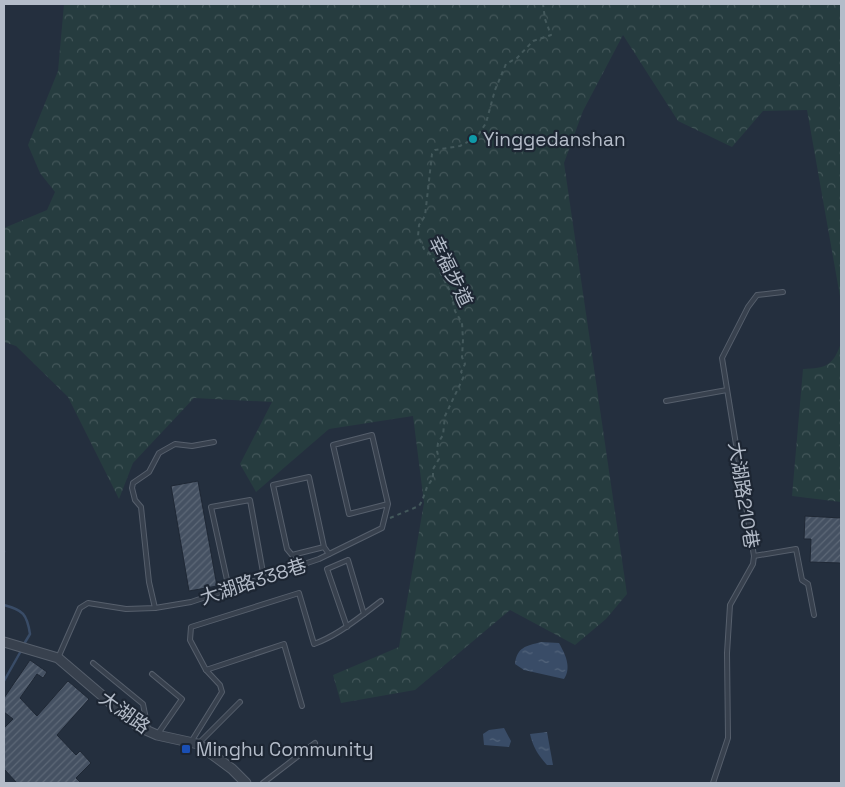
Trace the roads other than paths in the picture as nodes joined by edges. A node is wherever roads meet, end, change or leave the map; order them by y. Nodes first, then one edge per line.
1 (783, 292) dead end
2 (727, 390) junction
3 (666, 401) dead end
4 (214, 442) dead end
5 (388, 504) junction
6 (324, 547) junction
7 (329, 554) junction
8 (754, 556) junction
9 (264, 578) junction
10 (229, 589) junction
11 (382, 601) dead end
12 (155, 608) junction
13 (364, 614) junction
14 (814, 615) dead end
15 (347, 627) junction
16 (8, 643) edge
17 (58, 658) junction
18 (93, 663) dead end
19 (206, 670) junction
20 (152, 674) dead end
21 (240, 702) dead end
22 (302, 706) dead end
23 (153, 733) junction
24 (195, 743) junction
25 (315, 744) dead end
26 (246, 783) edge
27 (263, 783) edge
28 (713, 783) edge

1 - 2 lane, 大湖路210巷
2 - 3 lane
2 - 8 lane, 大湖路210巷
4 - 12 lane
5 - 5 lane
5 - 7 lane, 大湖路338巷
6 - 6 lane
6 - 7 lane
7 - 9 lane, 大湖路338巷
8 - 14 lane
8 - 28 lane, 大湖路210巷
9 - 10 lane, 大湖路338巷
9 - 10 lane
10 - 12 lane, 大湖路338巷
11 - 13 lane
12 - 17 lane, 大湖路338巷
13 - 15 lane
13 - 15 lane
15 - 19 lane
16 - 17 street, 大湖路
17 - 23 street, 大湖路
18 - 23 lane
19 - 22 lane
19 - 24 lane
20 - 23 lane
21 - 24 lane
23 - 24 street, 大湖路
24 - 26 street, 大湖路
25 - 27 lane

